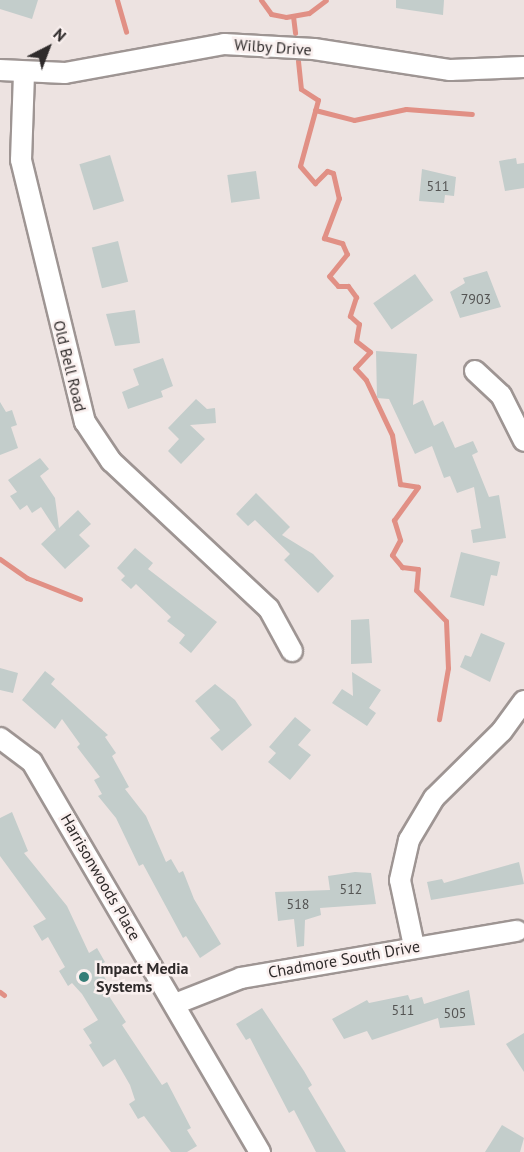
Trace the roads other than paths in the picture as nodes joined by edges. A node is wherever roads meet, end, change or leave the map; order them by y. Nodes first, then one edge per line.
1 (524, 67) edge
2 (0, 70) edge
3 (24, 74) junction
4 (475, 371) dead end
5 (524, 441) edge
6 (292, 651) dead end
7 (524, 702) edge
8 (0, 738) edge
9 (517, 931) dead end
10 (414, 946) junction
11 (175, 1004) junction
12 (260, 1152) edge

1 - 3 street, Wilby Drive
2 - 3 street, Wilby Drive
3 - 6 street, Old Bell Road
4 - 5 street
7 - 10 street
8 - 11 street, Harrisonwoods Place
9 - 10 street, Chadmore South Drive
10 - 11 street, Chadmore South Drive
11 - 12 street, Harrisonwoods Place

